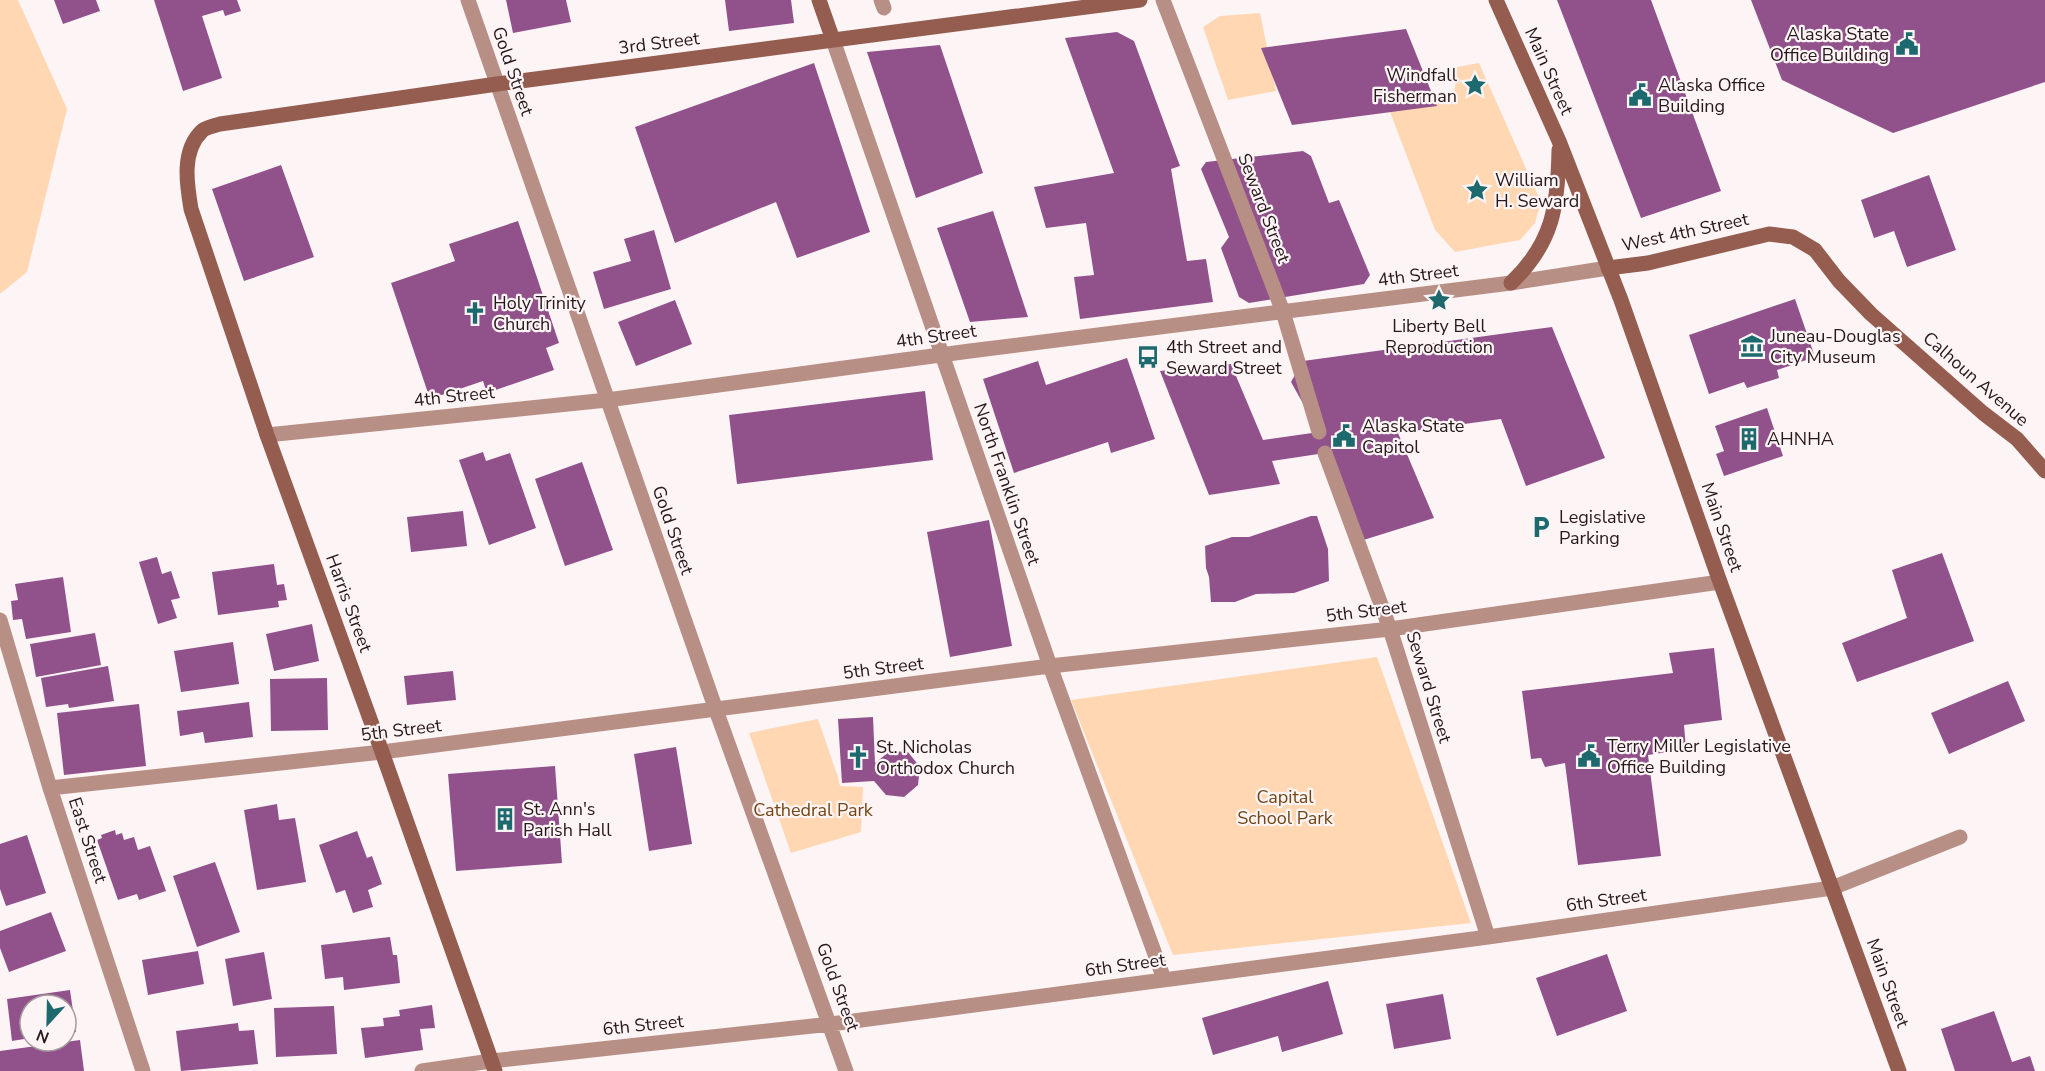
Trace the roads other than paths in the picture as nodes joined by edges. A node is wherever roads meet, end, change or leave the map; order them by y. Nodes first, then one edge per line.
1 (468, 0) edge
2 (819, 0) edge
3 (1140, 0) edge
4 (1163, 0) edge
5 (1497, 0) edge
6 (833, 40) junction
7 (497, 84) junction
8 (1559, 141) junction
9 (192, 146) joint
10 (1769, 234) joint
11 (1608, 268) junction
12 (1511, 283) junction
13 (1283, 312) junction
14 (942, 354) junction
15 (607, 400) junction
16 (1318, 432) dead end
17 (267, 435) junction
18 (1324, 453) dead end
19 (2045, 471) edge
20 (1720, 582) junction
21 (0, 620) edge
22 (1390, 629) junction
23 (1050, 666) junction
24 (716, 710) junction
25 (382, 752) junction
26 (50, 788) junction
27 (1960, 837) dead end
28 (1832, 888) junction
29 (1488, 937) junction
30 (1164, 980) junction
31 (831, 1024) junction
32 (493, 1066) edge
33 (143, 1071) edge
34 (422, 1071) edge
35 (846, 1071) edge
36 (1899, 1071) edge

1 - 7 street, Gold Street
2 - 6 street, North Franklin Street
3 - 6 street, 3rd Street
4 - 13 street, Seward Street
5 - 8 street, Main Street
6 - 7 street, 3rd Street
6 - 14 street, North Franklin Street
7 - 9 street, 3rd Street
7 - 15 street, Gold Street
8 - 11 street, Main Street
8 - 12 street
9 - 17 street, Harris Street
10 - 11 street, West 4th Street
10 - 19 street, Calhoun Avenue
11 - 12 street, 4th Street
11 - 20 street, Main Street
12 - 13 street, 4th Street
13 - 14 street, 4th Street
13 - 16 street, Seward Street
14 - 15 street, 4th Street
14 - 23 street, North Franklin Street
15 - 17 street, 4th Street
15 - 24 street, Gold Street
17 - 25 street, Harris Street
18 - 22 street, Seward Street
20 - 22 street, 5th Street
20 - 28 street, Main Street
21 - 26 street, East Street
22 - 23 street, 5th Street
22 - 29 street, Seward Street
23 - 24 street, 5th Street
23 - 30 street, North Franklin Street
24 - 25 street, 5th Street
24 - 31 street, Gold Street
25 - 26 street, 5th Street
25 - 32 street, Harris Street
26 - 33 street, East Street
27 - 28 street, 6th Street
28 - 29 street, 6th Street
28 - 36 street, Main Street
29 - 30 street, 6th Street
30 - 31 street, 6th Street
31 - 32 street, 6th Street
31 - 35 street, Gold Street
32 - 34 street, 6th Street

